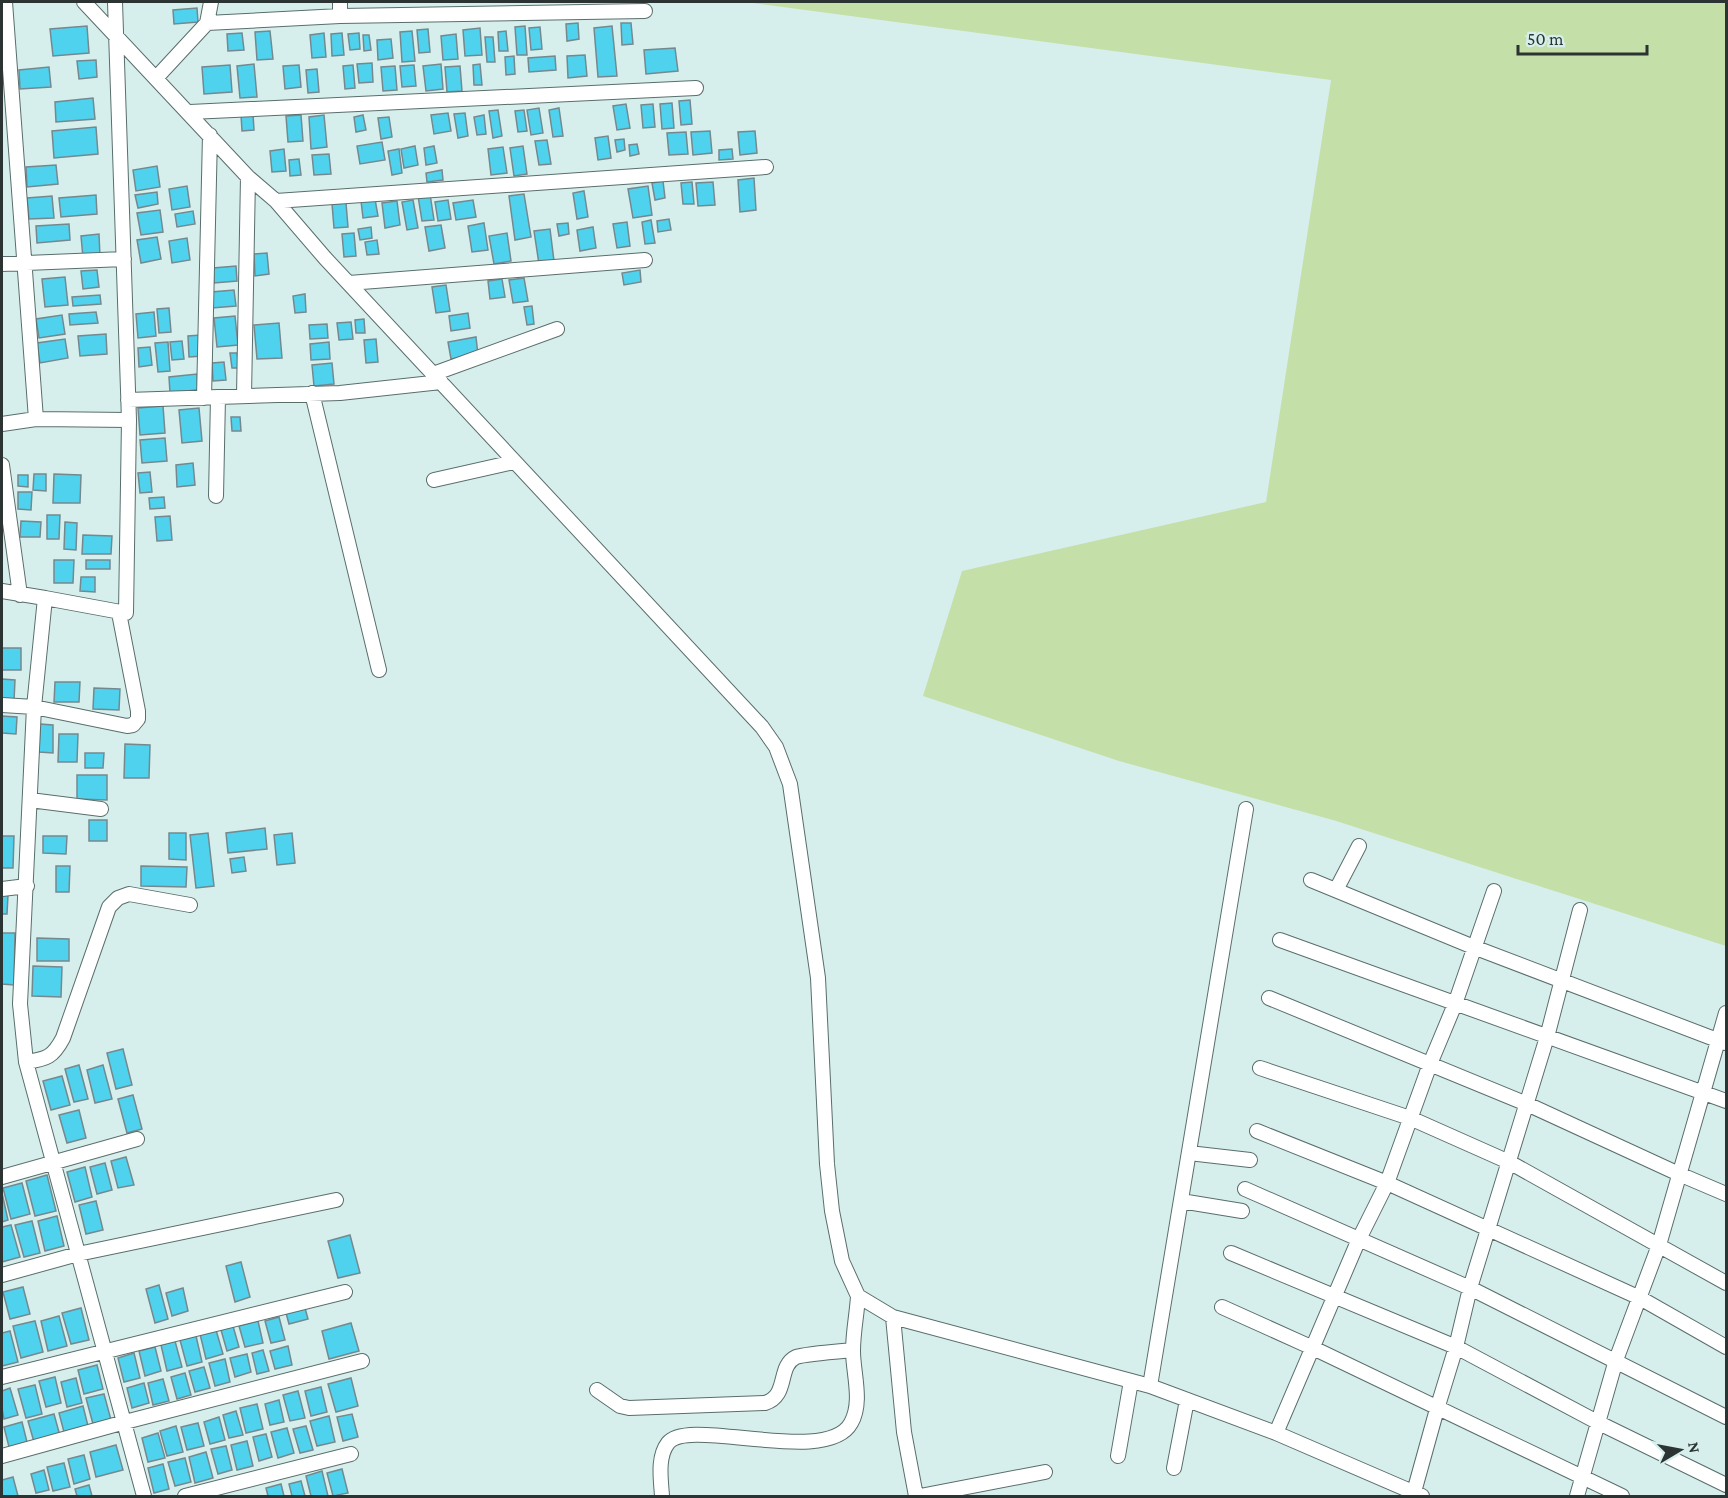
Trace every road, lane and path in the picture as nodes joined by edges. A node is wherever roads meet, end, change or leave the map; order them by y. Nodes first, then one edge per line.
1 (4, 2) edge
2 (84, 2) edge
3 (115, 2) edge
4 (210, 2) edge
5 (340, 2) edge
6 (645, 11) dead end
7 (340, 16) junction
8 (207, 23) junction
9 (116, 34) junction
10 (157, 77) junction
11 (696, 88) dead end
12 (190, 112) junction
13 (210, 135) junction
14 (766, 167) dead end
15 (248, 177) junction
16 (276, 201) junction
17 (124, 259) junction
18 (645, 260) dead end
19 (2, 264) edge
20 (23, 264) junction
21 (349, 283) junction
22 (557, 329) dead end
23 (437, 378) junction
24 (312, 393) junction
25 (244, 396) junction
26 (211, 397) junction
27 (128, 400) junction
28 (36, 419) junction
29 (129, 420) junction
30 (2, 424) edge
31 (514, 462) junction
32 (2, 465) edge
33 (434, 480) dead end
34 (216, 496) dead end
35 (2, 591) edge
36 (20, 595) junction
37 (45, 598) junction
38 (119, 613) junction
39 (379, 670) dead end
40 (2, 705) edge
41 (34, 707) junction
42 (30, 800) junction
43 (101, 809) dead end
44 (1246, 809) dead end
45 (1359, 846) dead end
46 (1311, 880) dead end
47 (27, 886) junction
48 (2, 889) edge
49 (1336, 890) junction
50 (1494, 891) dead end
51 (190, 905) dead end
52 (1580, 910) dead end
53 (1280, 940) dead end
54 (1476, 948) junction
55 (1560, 980) junction
56 (1269, 998) dead end
57 (1455, 1004) junction
58 (1726, 1013) edge
59 (1547, 1036) junction
60 (1722, 1042) edge
61 (26, 1062) junction
62 (1430, 1064) junction
63 (1260, 1068) dead end
64 (1705, 1093) junction
65 (1726, 1101) edge
66 (1527, 1104) junction
67 (1410, 1118) junction
68 (1257, 1131) dead end
69 (136, 1139) dead end
70 (1189, 1153) junction
71 (1250, 1160) dead end
72 (54, 1162) junction
73 (1509, 1162) junction
74 (1679, 1174) junction
75 (2, 1177) edge
76 (1387, 1183) junction
77 (1245, 1189) dead end
78 (1726, 1194) edge
79 (336, 1200) dead end
80 (1181, 1201) junction
81 (1242, 1211) dead end
82 (1489, 1229) junction
83 (1359, 1239) junction
84 (1659, 1245) junction
85 (1231, 1253) dead end
86 (78, 1254) junction
87 (2, 1275) edge
88 (1726, 1283) edge
89 (1470, 1288) junction
90 (345, 1292) dead end
91 (858, 1296) junction
92 (1335, 1296) junction
93 (1640, 1298) junction
94 (1222, 1307) dead end
95 (893, 1317) junction
96 (1456, 1347) junction
97 (1726, 1347) edge
98 (1313, 1348) junction
99 (853, 1350) junction
100 (105, 1351) junction
101 (1616, 1360) junction
102 (362, 1361) dead end
103 (2, 1377) edge
104 (1131, 1381) junction
105 (1150, 1386) junction
106 (597, 1390) dead end
107 (1187, 1400) junction
108 (1437, 1409) junction
109 (1726, 1417) edge
110 (124, 1422) junction
111 (1599, 1423) junction
112 (1276, 1433) junction
113 (351, 1454) dead end
114 (2, 1456) edge
115 (1118, 1456) dead end
116 (1174, 1468) dead end
117 (1045, 1472) dead end
118 (1582, 1477) junction
119 (1726, 1485) edge
120 (1418, 1495) edge
121 (144, 1497) edge
122 (185, 1497) edge
123 (662, 1497) edge
124 (918, 1497) edge
125 (1577, 1497) edge
126 (1622, 1497) edge

1 - 20 street
2 - 9 street
3 - 9 street
4 - 8 street
5 - 7 street
6 - 7 street
7 - 8 street
8 - 10 street
9 - 10 street
9 - 17 street
10 - 12 street
11 - 12 street
12 - 13 street
13 - 15 street
13 - 26 street
14 - 16 street
15 - 16 street
15 - 25 street
16 - 21 street
17 - 20 street
17 - 27 street
18 - 21 street
19 - 20 street
20 - 28 street
21 - 23 street
22 - 23 street
23 - 24 street
23 - 31 street
24 - 25 street
24 - 39 street
25 - 26 street
26 - 27 street
26 - 34 street
27 - 29 street
28 - 29 street
28 - 30 street
29 - 38 street
31 - 33 street
31 - 91 street
32 - 36 street
35 - 36 street
36 - 37 street
37 - 38 street
37 - 41 street
38 - 41 street
40 - 41 street
41 - 42 street
42 - 43 street
42 - 47 street
44 - 70 street
45 - 49 street
46 - 49 street
47 - 48 street
47 - 61 street
49 - 54 street
50 - 54 street
51 - 61 street
52 - 55 street
53 - 57 street
54 - 55 street
54 - 57 street
55 - 59 street
55 - 60 street
56 - 62 street
57 - 59 street
57 - 62 street
58 - 60 street
59 - 64 street
59 - 66 street
60 - 64 street
61 - 72 street
62 - 66 street
62 - 67 street
63 - 67 street
64 - 65 street
64 - 74 street
66 - 73 street
66 - 74 street
67 - 73 street
67 - 76 street
68 - 76 street
69 - 72 street
70 - 71 street
70 - 80 street
72 - 75 street
72 - 86 street
73 - 82 street
73 - 84 street
74 - 78 street
74 - 84 street
76 - 82 street
76 - 83 street
77 - 83 street
79 - 86 street
80 - 81 street
80 - 105 street
82 - 89 street
82 - 93 street
83 - 89 street
83 - 92 street
84 - 88 street
84 - 93 street
85 - 92 street
86 - 87 street
86 - 100 street
89 - 96 street
89 - 101 street
90 - 100 street
91 - 95 street
91 - 99 street
92 - 96 street
92 - 98 street
93 - 97 street
93 - 101 street
94 - 98 street
95 - 104 street
95 - 124 street
96 - 108 street
96 - 111 street
98 - 108 street
98 - 112 street
99 - 106 street
99 - 123 street
100 - 103 street
100 - 110 street
101 - 109 street
101 - 111 street
102 - 110 street
104 - 105 street
104 - 115 street
105 - 107 street
107 - 112 street
107 - 116 street
108 - 118 street
108 - 120 street
110 - 114 street
110 - 121 street
111 - 118 street
111 - 119 street
112 - 120 street
113 - 122 street
117 - 124 street
118 - 125 street
118 - 126 street

